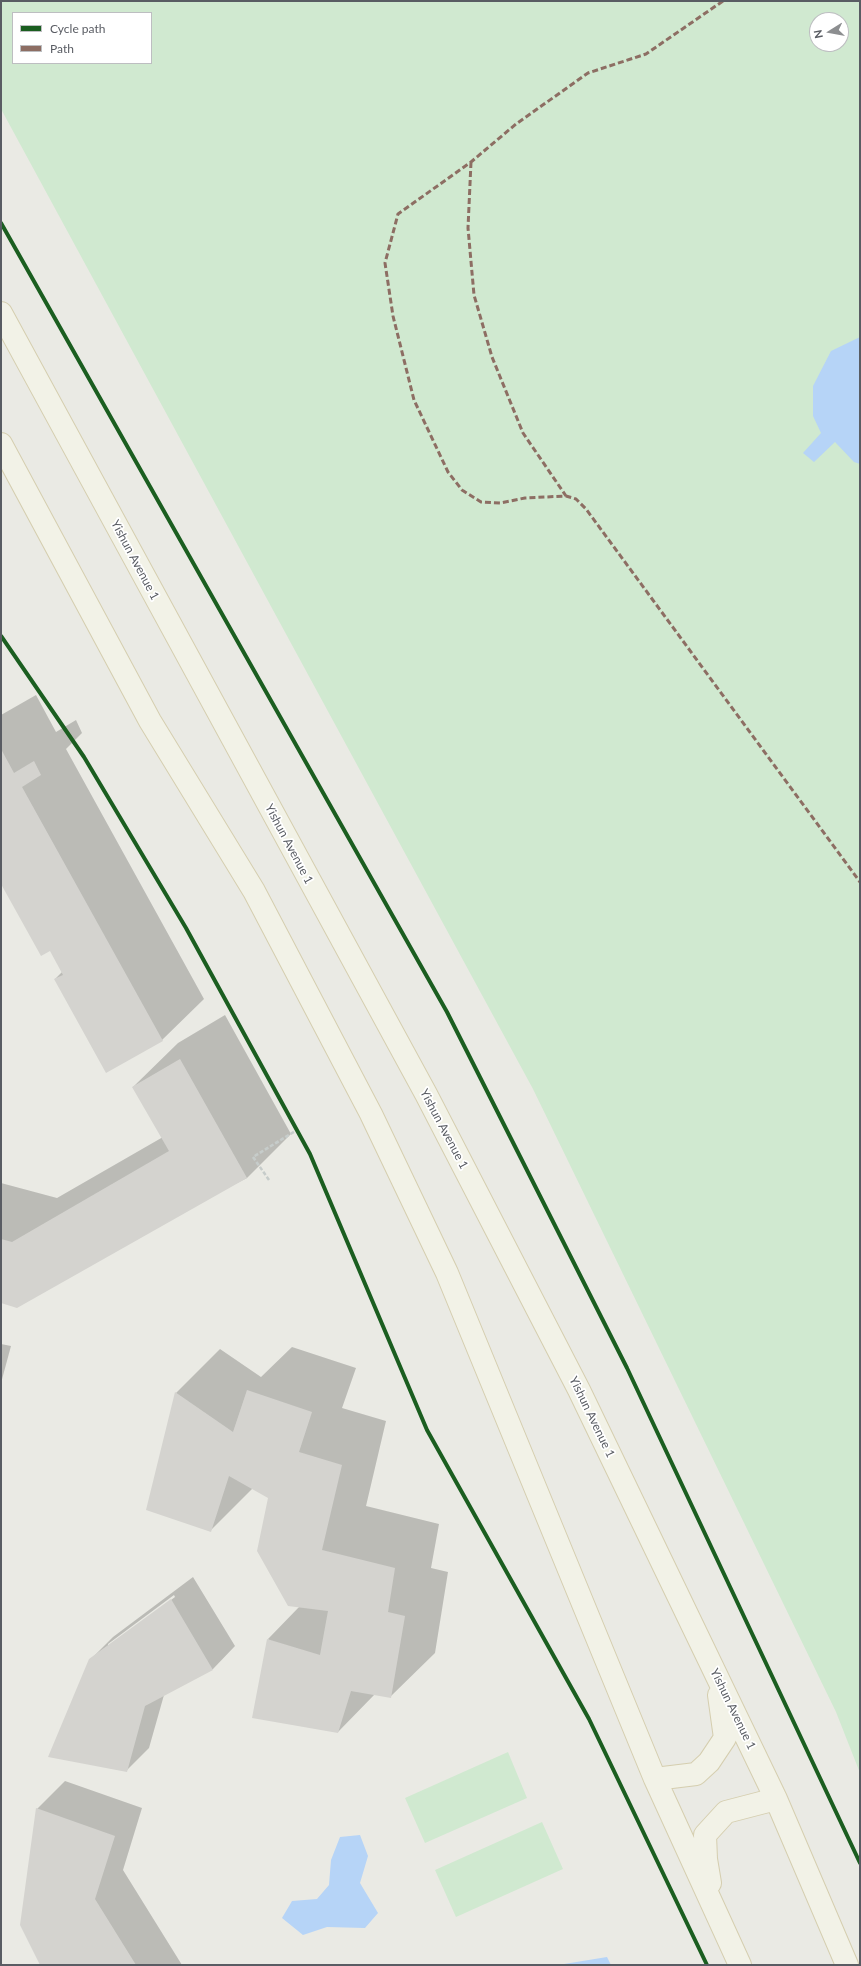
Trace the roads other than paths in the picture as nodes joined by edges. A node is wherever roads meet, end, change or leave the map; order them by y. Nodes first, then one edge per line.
1 (1, 313) edge
2 (1, 444) edge
3 (6, 461) edge
4 (716, 1674) junction
5 (655, 1779) junction
6 (776, 1799) junction
7 (714, 1908) junction
8 (740, 1965) edge
9 (847, 1965) edge

1 - 4 main road, Yishun Avenue 1
2 - 3 main road
3 - 5 main road
4 - 5 main road
4 - 6 main road, Yishun Avenue 1
5 - 7 main road
6 - 7 main road
6 - 9 main road, Yishun Avenue 1
7 - 8 main road

